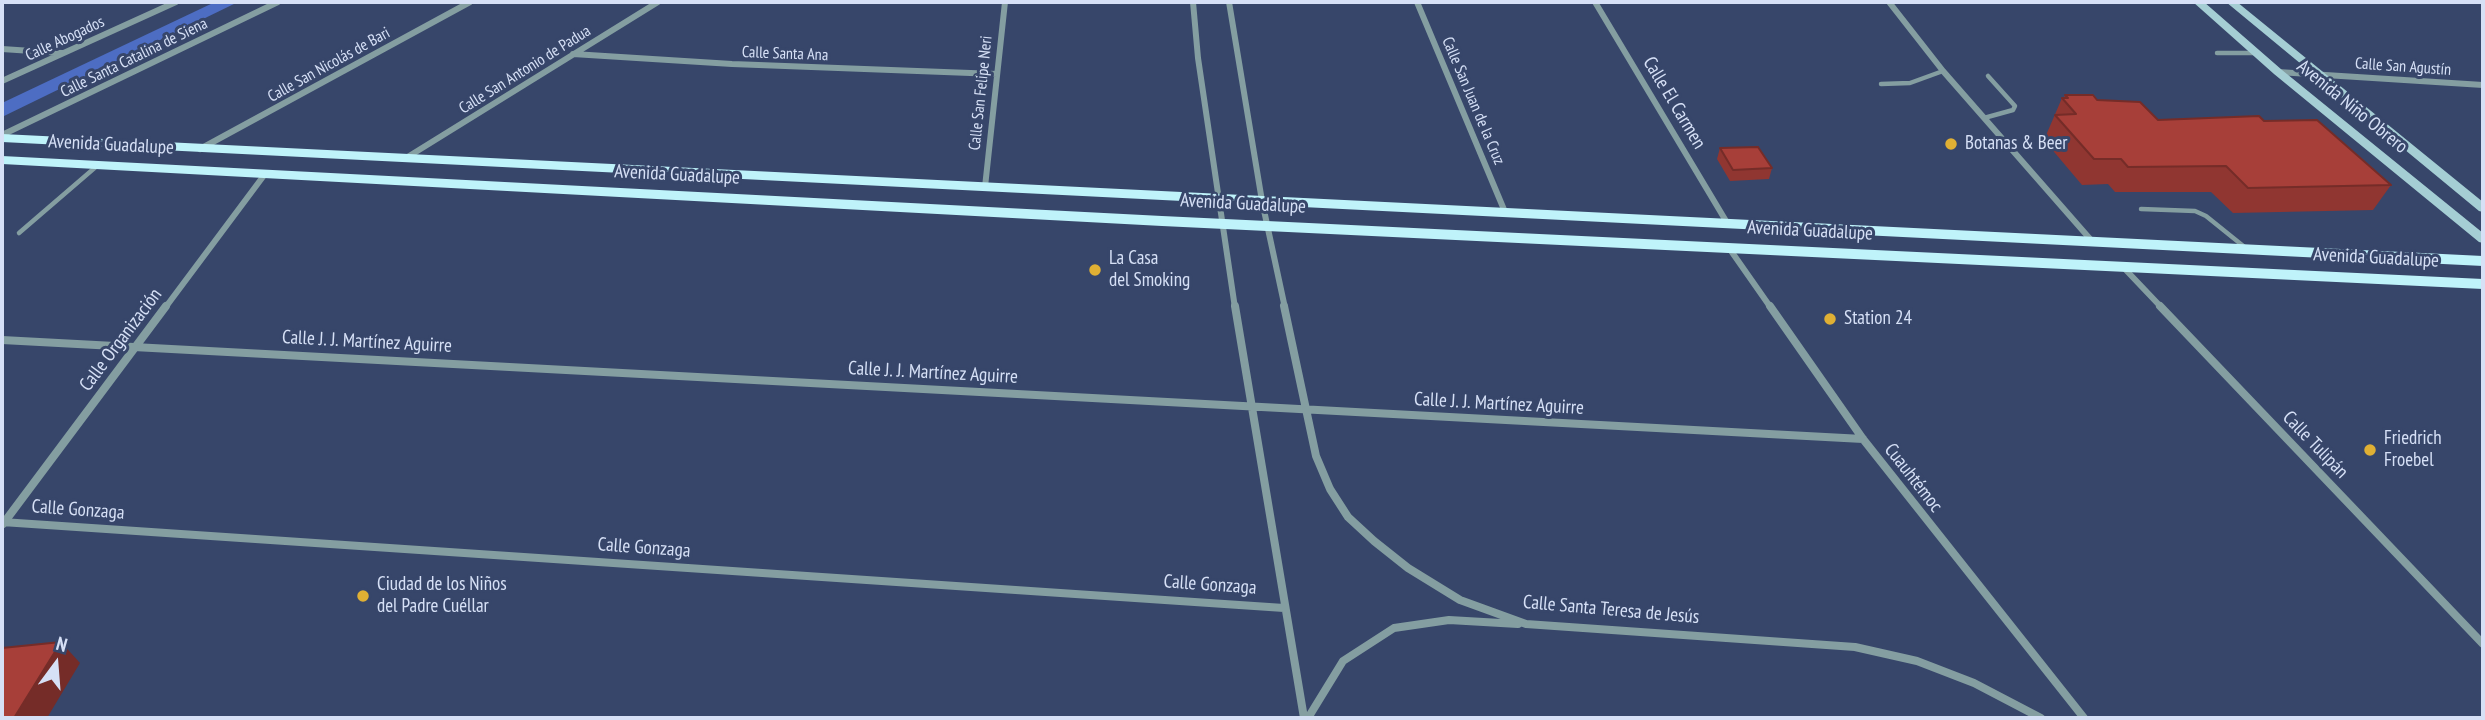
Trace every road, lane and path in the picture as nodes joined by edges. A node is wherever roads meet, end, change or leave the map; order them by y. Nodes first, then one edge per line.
1 (176, 2) edge
2 (278, 2) edge
3 (470, 2) edge
4 (658, 2) edge
5 (1005, 2) edge
6 (1193, 2) edge
7 (1229, 2) edge
8 (1417, 2) edge
9 (1595, 2) edge
10 (1889, 2) edge
11 (2198, 2) edge
12 (2231, 2) edge
13 (2, 50) edge
14 (2217, 53) dead end
15 (2257, 53) junction
16 (63, 54) junction
17 (573, 54) junction
18 (1943, 71) junction
19 (2278, 72) junction
20 (997, 74) junction
21 (2315, 74) junction
22 (1988, 76) dead end
23 (2, 81) edge
24 (1881, 84) dead end
25 (2483, 85) edge
26 (1984, 118) junction
27 (2, 136) edge
28 (200, 149) junction
29 (404, 159) junction
30 (2, 160) edge
31 (97, 165) junction
32 (265, 174) junction
33 (985, 187) junction
34 (1217, 198) junction
35 (1262, 201) junction
36 (2483, 208) edge
37 (2141, 209) dead end
38 (1505, 212) junction
39 (1727, 221) junction
40 (1221, 224) junction
41 (1270, 226) junction
42 (19, 233) dead end
43 (2483, 239) edge
44 (2091, 240) junction
45 (1729, 248) junction
46 (2247, 248) junction
47 (2483, 261) edge
48 (2124, 268) junction
49 (2483, 284) edge
50 (2, 340) edge
51 (136, 346) junction
52 (1251, 406) junction
53 (1308, 409) junction
54 (1863, 439) junction
55 (3, 524) edge
56 (1284, 608) junction
57 (1526, 624) junction
58 (2483, 644) edge
59 (1306, 718) edge
60 (2041, 718) edge
61 (2084, 718) edge

1 - 16 street, Calle Abogados
2 - 27 street, Calle Santa Catalina de Siena
3 - 28 street, Calle San Nicolás de Bari
4 - 17 street, Calle San Antonio de Padua
5 - 20 street, Calle San Felipe Neri
6 - 34 street
7 - 35 street, Calle Santa Teresa de Jesús
8 - 38 street, Calle San Juan de la Cruz
9 - 39 street, Calle El Carmen
10 - 18 street
11 - 15 main road, Avenida Niño Obrero
12 - 21 main road, Avenida Niño Obrero
13 - 16 street
14 - 15 lane
15 - 19 main road, Avenida Niño Obrero
16 - 23 street, Calle Abogados
17 - 20 street, Calle Santa Ana
17 - 29 street, Calle San Antonio de Padua
18 - 24 lane
18 - 26 street
19 - 21 street, Calle San Agustín
19 - 43 main road, Avenida Niño Obrero
20 - 33 street, Calle San Felipe Neri
21 - 25 street, Calle San Agustín
21 - 36 main road, Avenida Niño Obrero
22 - 26 lane
26 - 44 street
27 - 28 main road, Avenida Guadalupe
28 - 29 main road, Avenida Guadalupe
29 - 33 main road, Avenida Guadalupe
30 - 31 main road, Avenida Guadalupe
31 - 32 main road, Avenida Guadalupe
31 - 42 lane
32 - 40 main road, Avenida Guadalupe
32 - 51 street, Calle Organización
33 - 34 main road, Avenida Guadalupe
34 - 35 main road, Avenida Guadalupe
34 - 40 street
35 - 38 main road, Avenida Guadalupe
35 - 41 street, Calle Santa Teresa de Jesús
37 - 46 lane
38 - 39 main road, Avenida Guadalupe
39 - 44 main road, Avenida Guadalupe
40 - 41 main road, Avenida Guadalupe
40 - 52 street
41 - 45 main road, Avenida Guadalupe
41 - 53 street, Calle Santa Teresa de Jesús
44 - 46 main road, Avenida Guadalupe
45 - 48 main road, Avenida Guadalupe
45 - 54 street, Cuauhtémoc
46 - 47 main road, Avenida Guadalupe
48 - 49 main road, Avenida Guadalupe
48 - 58 street, Calle Tulipán
50 - 51 street, Calle J. J. Martínez Aguirre
51 - 52 street, Calle J. J. Martínez Aguirre
51 - 55 street, Calle Organización
52 - 53 street, Calle J. J. Martínez Aguirre
52 - 56 street
53 - 54 street, Calle J. J. Martínez Aguirre
53 - 57 street, Calle Santa Teresa de Jesús
54 - 61 street, Cuauhtémoc
55 - 56 street, Calle Gonzaga
56 - 59 street
57 - 59 street
57 - 60 street, Calle Santa Teresa de Jesús

